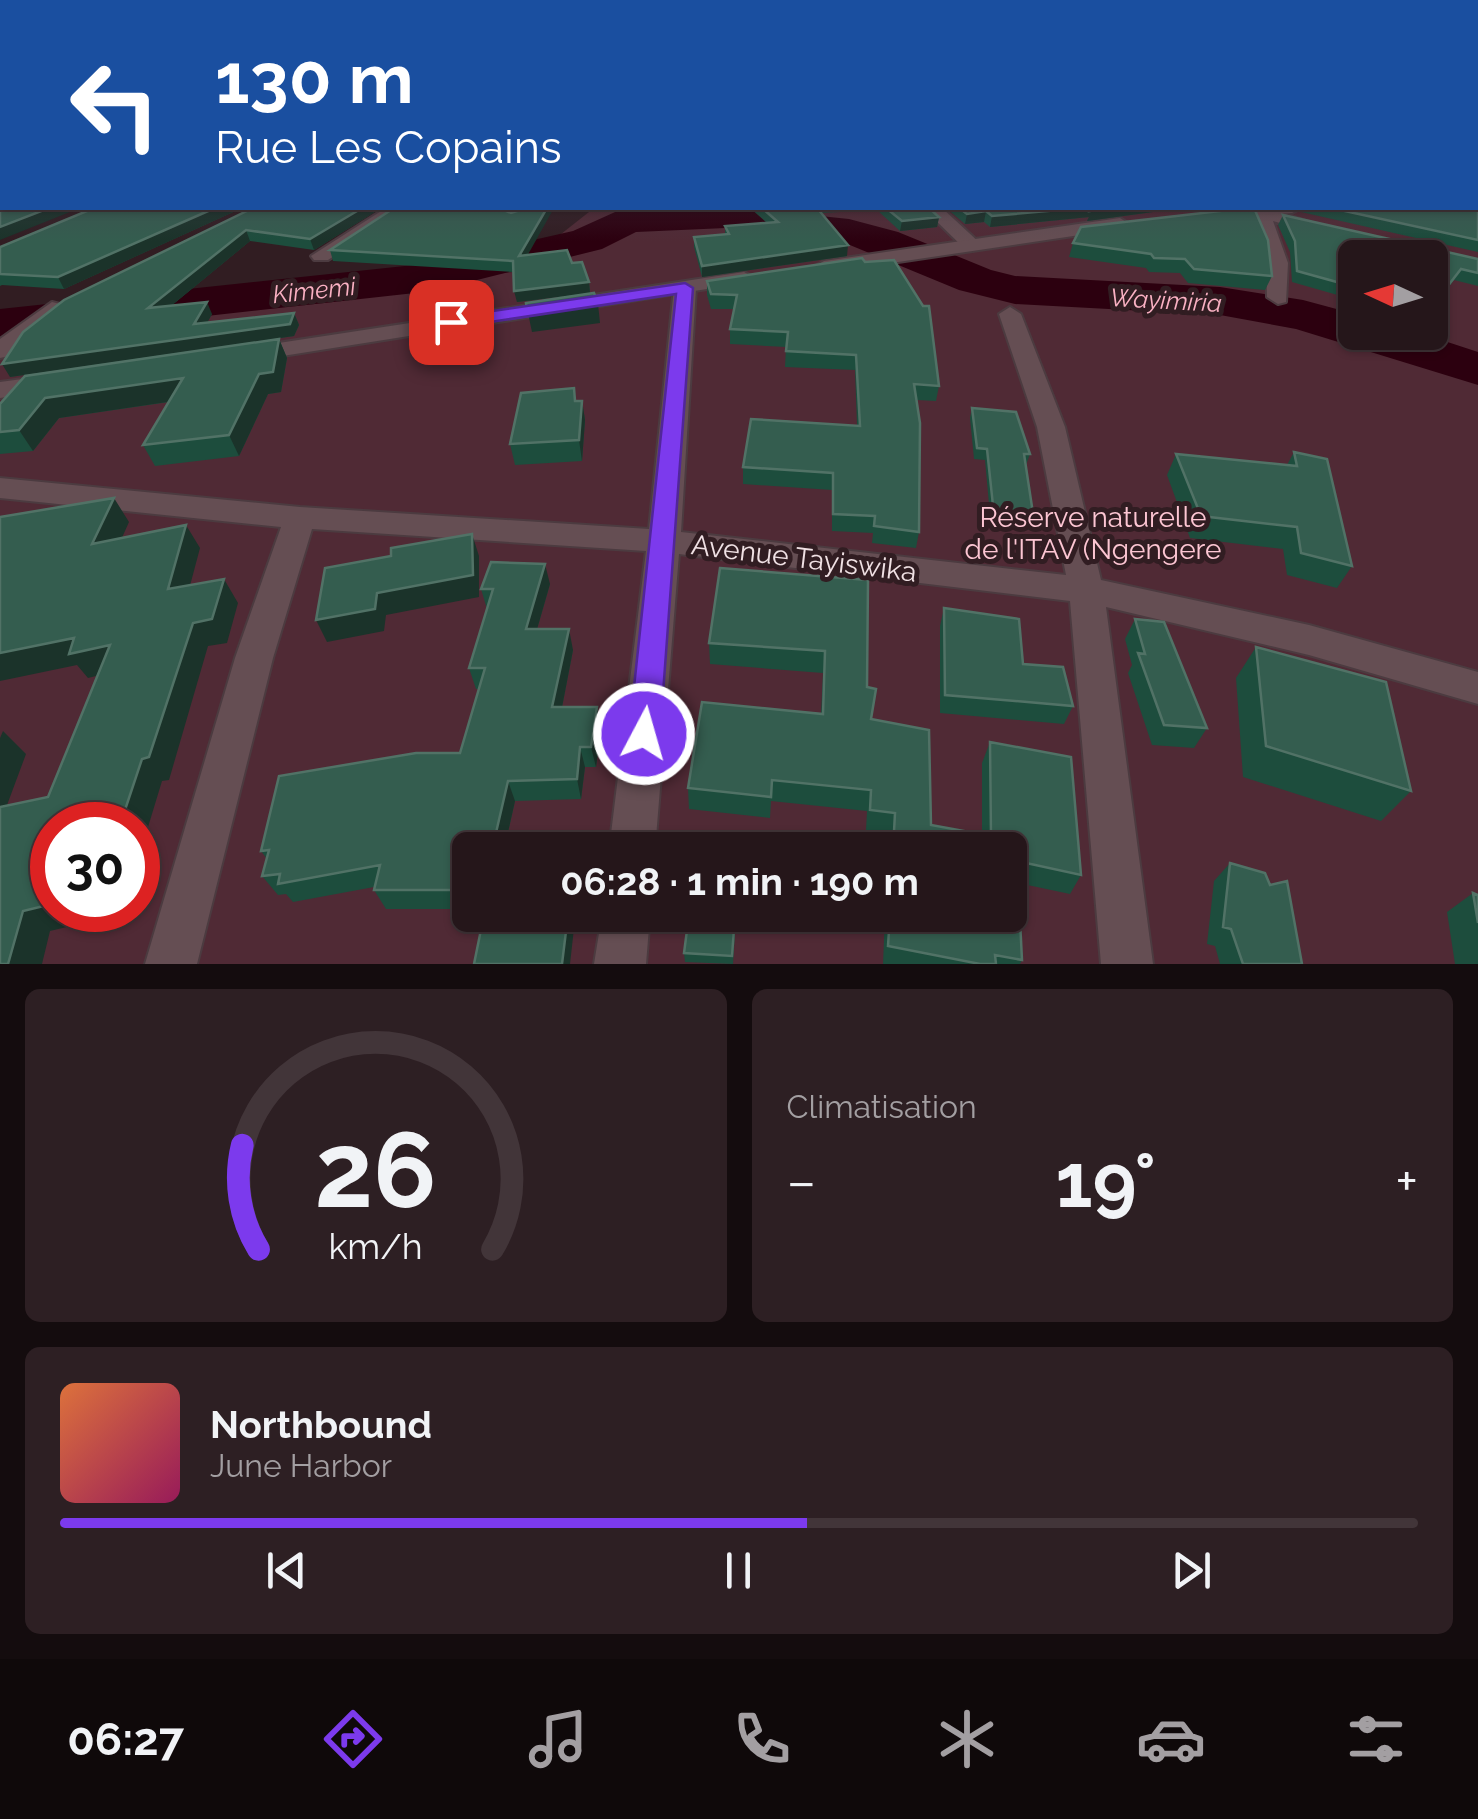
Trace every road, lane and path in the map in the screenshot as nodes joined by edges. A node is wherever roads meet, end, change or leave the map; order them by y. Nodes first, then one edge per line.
1 (395, 210) edge
2 (934, 210) edge
3 (1224, 210) edge
4 (1244, 210) edge
5 (1269, 210) edge
6 (1258, 211) junction
7 (1185, 216) edge
8 (1146, 221) edge
9 (1344, 234) edge
10 (972, 244) junction
11 (321, 256) dead end
12 (806, 269) edge
13 (772, 274) edge
14 (685, 288) junction
15 (69, 298) edge
16 (1278, 298) dead end
17 (1010, 314) dead end
18 (0, 351) edge
19 (215, 360) edge
20 (81, 379) edge
21 (0, 390) edge
22 (0, 488) edge
23 (300, 518) junction
24 (664, 541) junction
25 (1086, 590) junction
26 (1478, 688) edge
27 (634, 832) edge
28 (624, 932) edge
29 (171, 964) edge
30 (620, 964) edge
31 (1126, 964) edge

1 - 11 street
2 - 10 street
3 - 7 street
4 - 6 street
5 - 6 street
6 - 9 street
6 - 16 street
8 - 10 street
10 - 12 street
13 - 14 street
14 - 19 street
14 - 24 street
15 - 18 street
17 - 25 street
20 - 21 street
22 - 23 street, Avenue Tayiswika
23 - 24 street, Avenue Tayiswika
23 - 29 street
24 - 25 street, Avenue Tayiswika
24 - 27 street
25 - 26 street, Avenue Tayiswika
25 - 31 street
28 - 30 street

